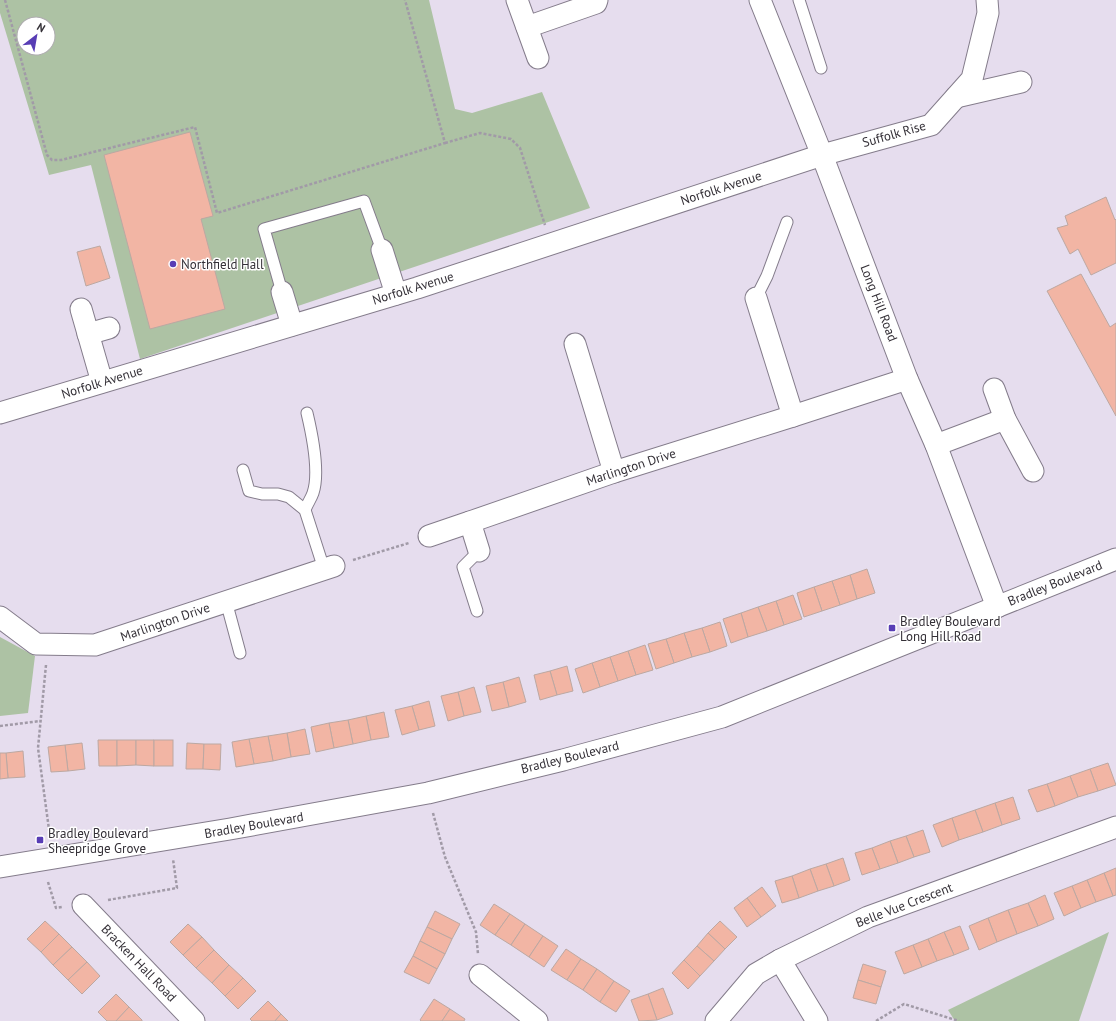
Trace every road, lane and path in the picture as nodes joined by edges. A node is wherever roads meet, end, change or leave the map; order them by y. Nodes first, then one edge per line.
1 (5, 0) edge
2 (405, 0) edge
3 (517, 0) edge
4 (597, 0) edge
5 (760, 0) edge
6 (799, 0) edge
7 (986, 0) edge
8 (527, 28) junction
9 (538, 58) dead end
10 (821, 68) dead end
11 (1021, 82) dead end
12 (956, 97) junction
13 (445, 143) junction
14 (822, 155) junction
15 (787, 222) dead end
16 (551, 244) junction
17 (382, 250) joint
18 (282, 292) joint
19 (396, 294) junction
20 (756, 298) joint
21 (81, 309) dead end
22 (292, 325) junction
23 (109, 328) dead end
24 (88, 334) junction
25 (575, 344) dead end
26 (907, 379) junction
27 (102, 382) junction
28 (994, 389) dead end
29 (0, 413) edge
30 (307, 413) dead end
31 (793, 416) junction
32 (1006, 419) junction
33 (936, 444) junction
34 (243, 470) dead end
35 (1033, 471) dead end
36 (614, 472) junction
37 (305, 510) junction
38 (470, 522) junction
39 (429, 536) joint
40 (479, 551) joint
41 (1116, 559) edge
42 (329, 567) junction
43 (226, 601) junction
44 (997, 607) junction
45 (477, 611) dead end
46 (0, 618) edge
47 (48, 645) junction
48 (240, 653) dead end
49 (40, 721) junction
50 (0, 726) edge
51 (428, 793) junction
52 (1116, 827) edge
53 (171, 839) junction
54 (48, 860) junction
55 (0, 867) edge
56 (83, 905) joint
57 (56, 908) dead end
58 (780, 960) junction
59 (480, 975) joint
60 (194, 1021) edge
61 (537, 1021) edge
62 (716, 1021) edge
63 (817, 1021) edge
64 (876, 1021) edge
65 (958, 1021) edge

1 - 13 path
2 - 13 path
3 - 8 street
4 - 8 street
5 - 14 street, Long Hill Road
6 - 10 lane
7 - 12 street, Suffolk Rise
8 - 9 street
11 - 12 street
12 - 14 street, Suffolk Rise
13 - 16 path
14 - 16 street, Norfolk Avenue
14 - 26 street, Long Hill Road
15 - 20 lane
16 - 19 street, Norfolk Avenue
17 - 18 lane
17 - 19 street
18 - 22 street
19 - 22 street, Norfolk Avenue
20 - 31 street
21 - 24 street
22 - 27 street, Norfolk Avenue
23 - 24 street
24 - 27 street
25 - 36 street
26 - 31 street, Marlington Drive
26 - 33 street, Long Hill Road
27 - 29 street, Norfolk Avenue
28 - 32 street
30 - 37 lane
31 - 36 street, Marlington Drive
32 - 33 street
32 - 35 street
33 - 44 street, Long Hill Road
34 - 37 lane
36 - 38 street, Marlington Drive
37 - 42 lane
38 - 39 street, Marlington Drive
38 - 40 street
39 - 42 path
40 - 45 lane
41 - 44 street, Bradley Boulevard
42 - 43 street, Marlington Drive
43 - 47 street, Marlington Drive
43 - 48 lane
44 - 51 street, Bradley Boulevard
46 - 47 street, Marlington Drive
47 - 49 path
49 - 50 path
49 - 54 path
51 - 53 street, Bradley Boulevard
51 - 59 path
52 - 58 street, Belle Vue Crescent
53 - 54 street, Bradley Boulevard
53 - 56 path
54 - 55 street, Bradley Boulevard
54 - 57 path
56 - 60 street, Bracken Hall Road
58 - 62 street, Belle Vue Crescent
58 - 63 street
59 - 61 street
64 - 65 path

